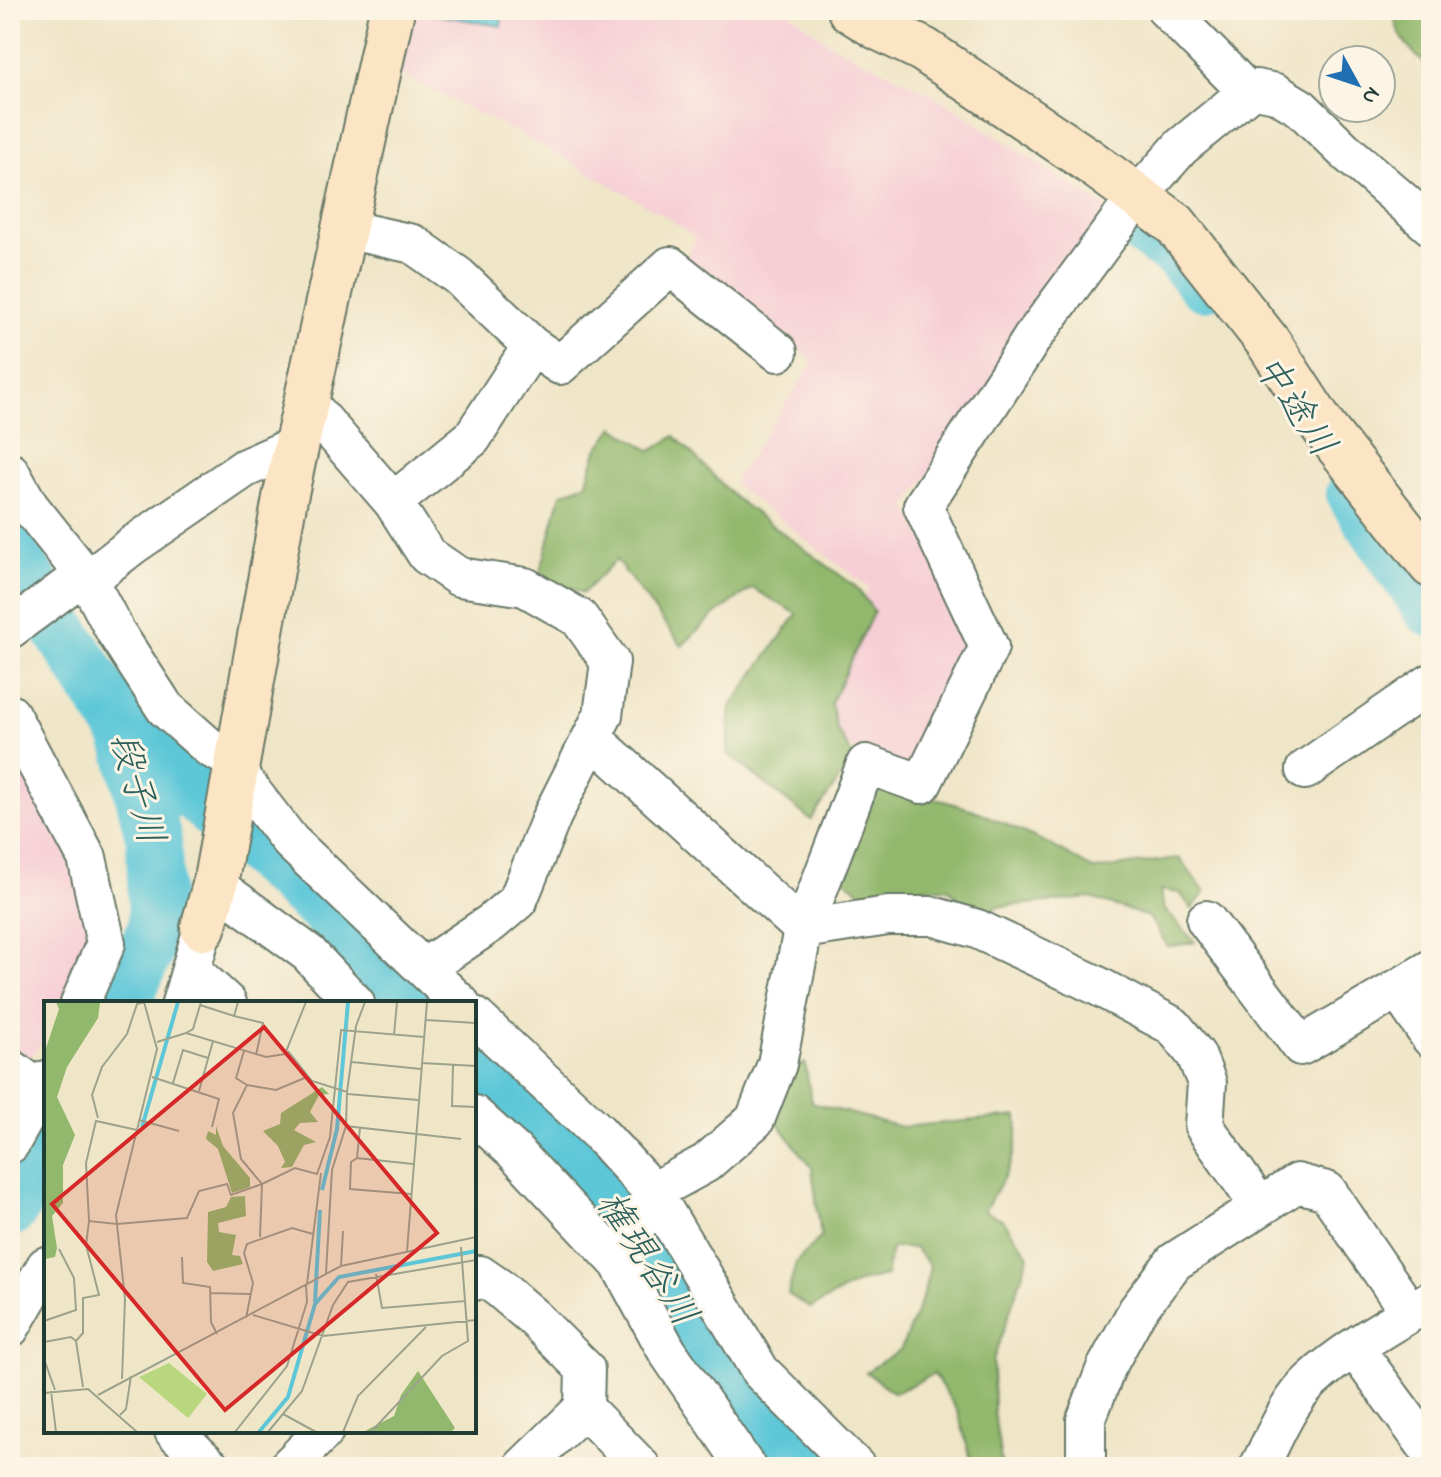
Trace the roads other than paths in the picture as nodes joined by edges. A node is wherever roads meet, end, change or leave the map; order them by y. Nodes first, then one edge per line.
1 (392, 10) edge
2 (850, 10) edge
3 (1167, 10) edge
4 (1248, 92) junction
5 (1137, 197) junction
6 (1431, 226) edge
7 (345, 229) junction
8 (532, 346) junction
9 (778, 352) dead end
10 (307, 402) junction
11 (297, 445) junction
12 (10, 472) edge
13 (393, 502) junction
14 (1431, 565) edge
15 (79, 582) junction
16 (10, 629) edge
17 (1431, 683) edge
18 (10, 714) edge
19 (592, 738) junction
20 (1305, 770) dead end
21 (234, 774) junction
22 (216, 876) junction
23 (1206, 920) dead end
24 (203, 928) joint
25 (803, 929) junction
26 (424, 968) junction
27 (1431, 969) edge
28 (187, 987) edge
29 (1398, 990) junction
30 (81, 1001) edge
31 (222, 1001) edge
32 (353, 1001) edge
33 (458, 1001) edge
34 (476, 1018) edge
35 (1431, 1038) edge
36 (10, 1068) edge
37 (44, 1086) edge
38 (476, 1117) edge
39 (10, 1144) edge
40 (650, 1200) junction
41 (1260, 1207) junction
42 (622, 1258) junction
43 (476, 1279) edge
44 (41, 1290) edge
45 (1421, 1306) edge
46 (10, 1328) edge
47 (1355, 1349) junction
48 (584, 1408) junction
49 (176, 1433) edge
50 (322, 1433) edge
51 (1431, 1452) edge
52 (211, 1467) edge
53 (288, 1467) edge
54 (523, 1467) edge
55 (641, 1467) edge
56 (746, 1467) edge
57 (856, 1467) edge
58 (1086, 1467) edge
59 (1259, 1467) edge

1 - 7 street
2 - 5 street
3 - 4 street
4 - 5 street
4 - 6 street
5 - 14 street
5 - 25 street
7 - 8 street
7 - 10 street
8 - 9 street
8 - 13 street
10 - 11 street
10 - 13 street
11 - 15 street
11 - 21 street
12 - 15 street
13 - 19 street
15 - 16 street
15 - 21 street
17 - 20 street
18 - 30 street
19 - 25 street
19 - 26 street
21 - 22 street
21 - 26 street
22 - 24 street
22 - 32 street
23 - 29 street
24 - 28 street
25 - 40 street
25 - 41 street
26 - 33 street
27 - 29 street
28 - 31 street
29 - 35 street
34 - 40 street
36 - 37 street
37 - 39 street
38 - 42 street
40 - 42 street
40 - 57 street
41 - 45 street
41 - 58 street
42 - 56 street
43 - 48 street
44 - 46 street
45 - 47 street
47 - 51 street
47 - 59 street
48 - 54 street
48 - 55 street
49 - 52 street
50 - 53 street

